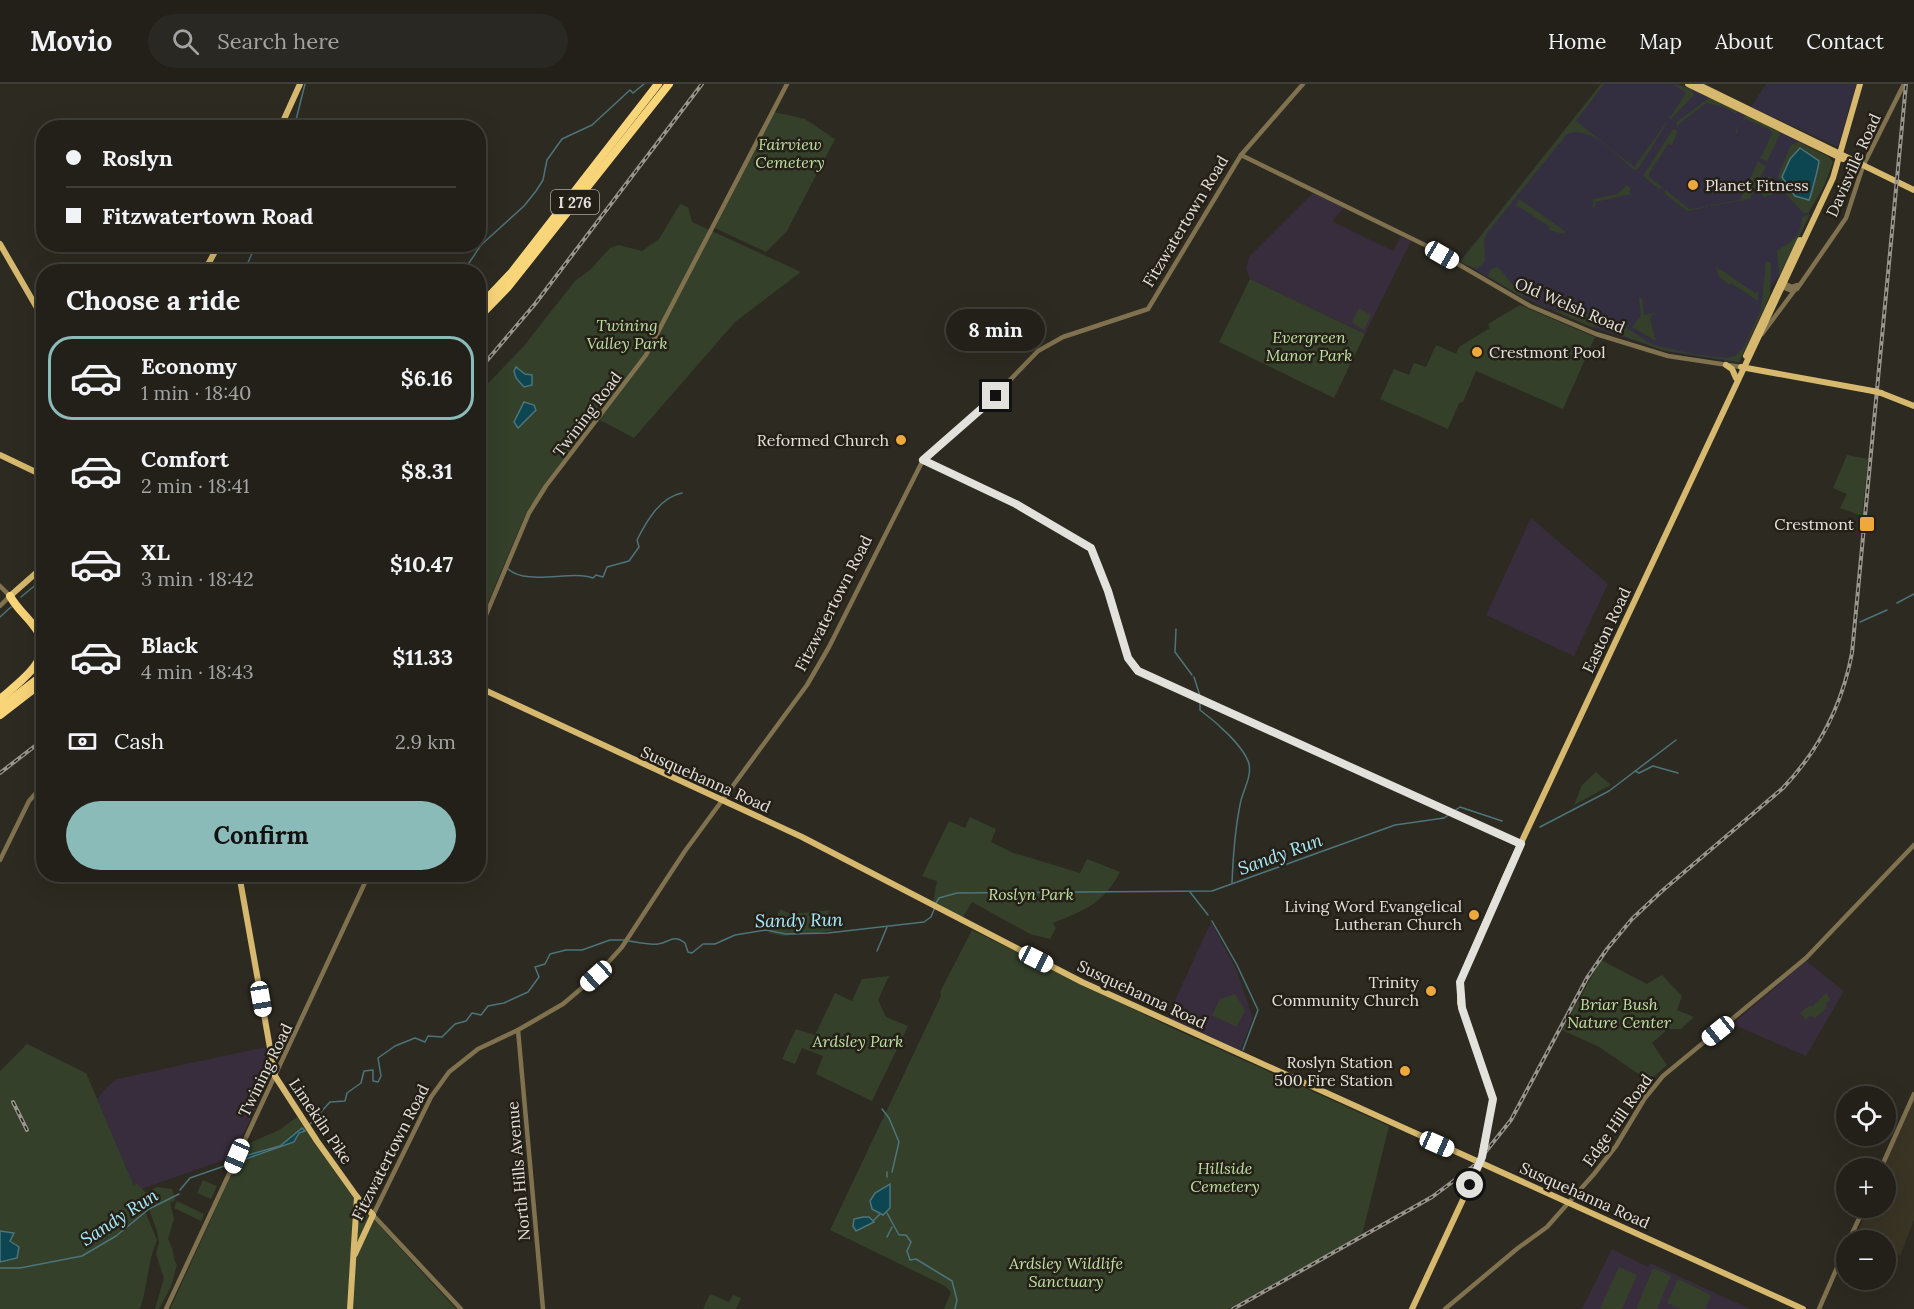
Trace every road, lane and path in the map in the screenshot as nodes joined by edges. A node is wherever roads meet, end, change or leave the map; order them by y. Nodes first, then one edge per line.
1 (300, 84) edge
2 (658, 84) edge
3 (669, 84) edge
4 (787, 84) edge
5 (1303, 84) edge
6 (1688, 84) edge
7 (1697, 84) edge
8 (1860, 84) edge
9 (1904, 84) edge
10 (284, 120) edge
11 (1241, 155) junction
12 (1839, 156) junction
13 (1863, 166) junction
14 (1914, 190) edge
15 (0, 244) edge
16 (1800, 283) junction
17 (1781, 284) junction
18 (1794, 291) junction
19 (486, 300) edge
20 (36, 306) edge
21 (486, 310) edge
22 (1762, 334) junction
23 (1726, 365) junction
24 (1743, 368) junction
25 (1736, 378) junction
26 (1729, 399) junction
27 (1914, 406) edge
28 (0, 455) edge
29 (923, 460) junction
30 (36, 472) edge
31 (36, 573) edge
32 (0, 586) edge
33 (10, 596) junction
34 (0, 606) edge
35 (486, 615) edge
36 (36, 620) edge
37 (36, 628) edge
38 (36, 665) edge
39 (36, 680) edge
40 (36, 687) edge
41 (486, 691) edge
42 (0, 699) edge
43 (0, 708) edge
44 (0, 715) edge
45 (36, 793) edge
46 (722, 801) junction
47 (1521, 844) junction
48 (1914, 845) edge
49 (0, 860) edge
50 (240, 882) edge
51 (365, 882) edge
52 (518, 1030) junction
53 (275, 1076) junction
54 (1914, 1094) edge
55 (1885, 1158) edge
56 (1480, 1163) junction
57 (357, 1197) junction
58 (1569, 1203) junction
59 (373, 1215) junction
60 (355, 1254) junction
61 (1836, 1271) edge
62 (166, 1309) edge
63 (350, 1309) edge
64 (461, 1309) edge
65 (543, 1309) edge
66 (1412, 1309) edge
67 (1445, 1309) edge
68 (1803, 1309) edge
69 (1820, 1309) edge

1 - 10 main road
2 - 19 highway, I 276
3 - 21 highway, I 276
4 - 35 street, Twining Road
5 - 11 street, Fitzwatertown Road
6 - 12 main road
7 - 12 main road
8 - 12 main road, Easton Road
9 - 13 street, Davisville Road
11 - 23 street, Old Welsh Road
11 - 29 street, Fitzwatertown Road
12 - 13 main road
12 - 17 main road, Easton Road
13 - 14 main road
13 - 16 street, Davisville Road
15 - 20 main road
16 - 17 street
16 - 18 street, Davisville Road
17 - 18 street
17 - 22 main road, Easton Road
17 - 24 main road, Easton Road
18 - 22 street
22 - 24 main road, Easton Road
23 - 24 street, Old Welsh Road
23 - 25 main road
24 - 25 main road, Easton Road
24 - 26 main road, Easton Road
24 - 27 main road, Old Welsh Road, bridge
25 - 26 main road, Easton Road
26 - 47 main road, Easton Road
28 - 30 main road
29 - 46 street, Fitzwatertown Road
29 - 47 street
31 - 33 main road
32 - 33 street
33 - 34 street
33 - 36 highway
33 - 37 highway
38 - 42 highway
39 - 43 highway
40 - 44 highway
41 - 46 main road, Susquehanna Road
45 - 49 street
46 - 52 street, Fitzwatertown Road
46 - 56 main road, Susquehanna Road
47 - 56 main road, Easton Road
48 - 58 street, Edge Hill Road
50 - 53 main road, Limekiln Pike
51 - 53 street, Twining Road
52 - 59 street, Fitzwatertown Road
52 - 65 street, North Hills Avenue
53 - 57 main road, Limekiln Pike
53 - 62 street, Twining Road
54 - 55 street
56 - 58 main road, Susquehanna Road
56 - 66 main road, Easton Road
57 - 59 main road, Limekiln Pike
57 - 60 main road
58 - 67 street, Edge Hill Road
58 - 68 main road, Susquehanna Road
59 - 60 main road, Fitzwatertown Road
59 - 64 street
60 - 63 main road
61 - 69 street

